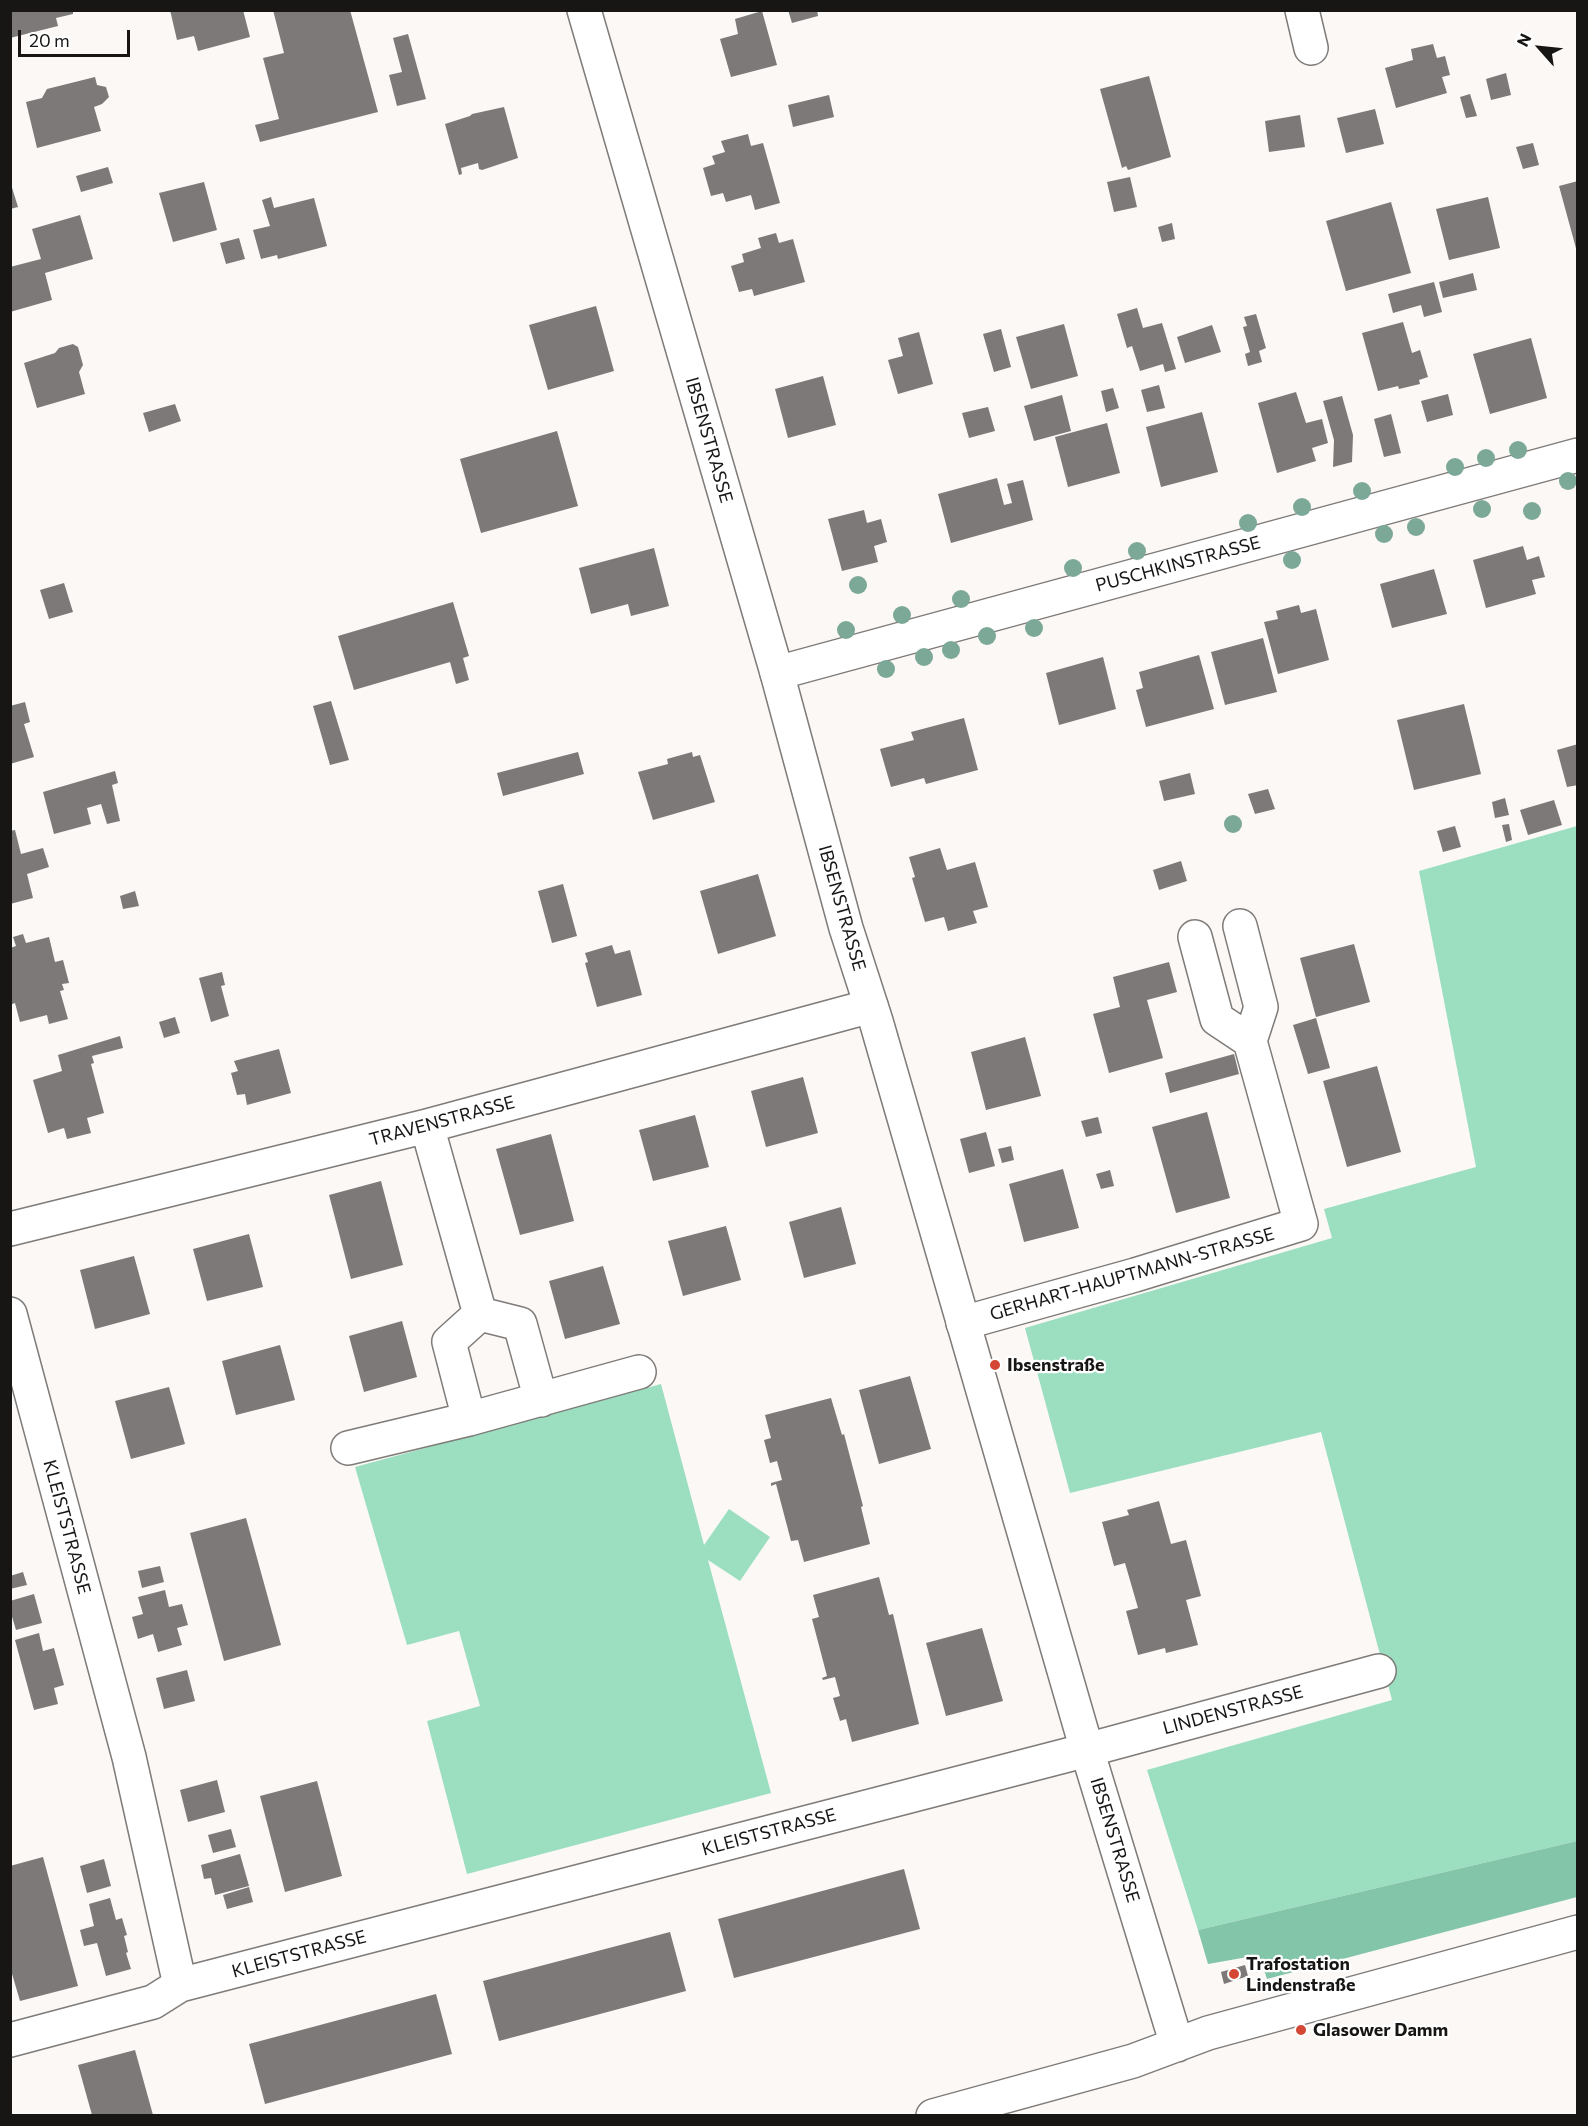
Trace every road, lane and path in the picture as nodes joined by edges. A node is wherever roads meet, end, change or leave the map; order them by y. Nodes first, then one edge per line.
1 (584, 10) edge
2 (1302, 10) edge
3 (1311, 48) dead end
4 (1578, 455) edge
5 (777, 673) junction
6 (1240, 926) dead end
7 (1194, 938) dead end
8 (871, 1006) junction
9 (1250, 1041) junction
10 (427, 1126) junction
11 (10, 1229) edge
12 (10, 1314) edge
13 (480, 1314) junction
14 (963, 1323) junction
15 (639, 1372) dead end
16 (541, 1400) junction
17 (469, 1419) junction
18 (348, 1448) dead end
19 (1379, 1671) dead end
20 (1088, 1750) junction
21 (1578, 1932) edge
22 (180, 1985) junction
23 (10, 2040) edge
24 (1177, 2045) junction
25 (933, 2115) edge

1 - 5 street, IBSENSTRASSE
2 - 3 street
4 - 5 street, PUSCHKINSTRASSE
5 - 8 street, IBSENSTRASSE
6 - 9 street
7 - 9 street
8 - 10 street, TRAVENSTRASSE
8 - 14 street, IBSENSTRASSE
9 - 14 street, GERHART-HAUPTMANN-STRASSE
10 - 11 street, TRAVENSTRASSE
10 - 13 street
12 - 22 street, KLEISTSTRASSE
13 - 16 street
13 - 17 street
14 - 20 street, IBSENSTRASSE
15 - 16 street
16 - 17 street
17 - 18 street
19 - 20 street, LINDENSTRASSE
20 - 22 street, KLEISTSTRASSE
20 - 24 street, IBSENSTRASSE
21 - 24 street
22 - 23 street
24 - 25 street

